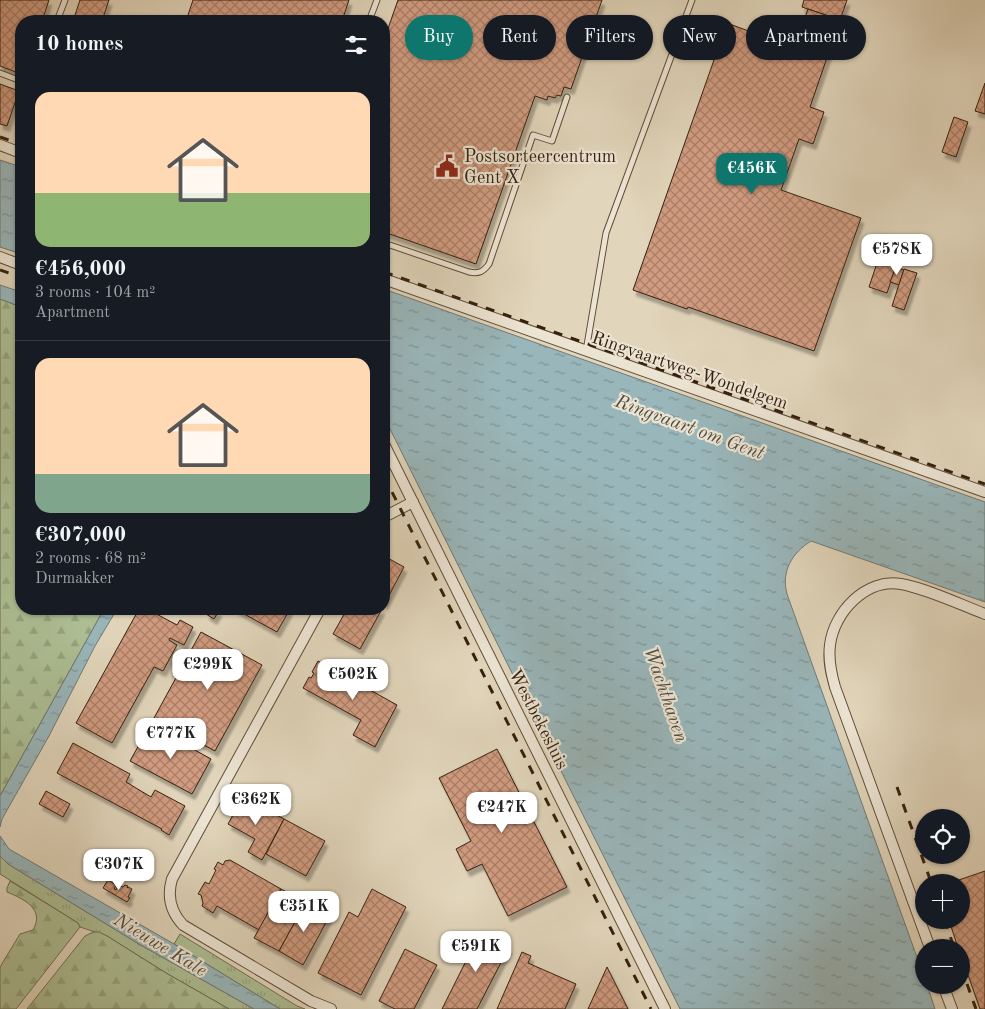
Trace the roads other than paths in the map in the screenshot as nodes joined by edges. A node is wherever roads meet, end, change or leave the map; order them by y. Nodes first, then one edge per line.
1 (65, 0) edge
2 (377, 0) edge
3 (692, 0) edge
4 (59, 15) edge
5 (371, 15) edge
6 (0, 73) edge
7 (15, 78) edge
8 (567, 97) dead end
9 (0, 145) edge
10 (15, 151) edge
11 (390, 244) edge
12 (0, 257) edge
13 (15, 262) edge
14 (390, 281) edge
15 (586, 351) junction
16 (390, 456) edge
17 (985, 492) edge
18 (413, 502) junction
19 (390, 514) edge
20 (985, 614) edge
21 (317, 615) edge
22 (927, 939) edge
23 (946, 994) edge
24 (331, 1009) edge
25 (665, 1009) edge
26 (952, 1009) edge

1 - 4 lane
2 - 5 lane
3 - 15 lane
6 - 7 lane
8 - 11 lane
9 - 10 street
12 - 13 street
14 - 15 street, Ringvaartweg-Wondelgem
15 - 17 street, Ringvaartweg-Wondelgem
16 - 18 street, Westbekesluis
18 - 19 street
18 - 25 street, Westbekesluis
20 - 22 street
21 - 24 street
23 - 26 street

